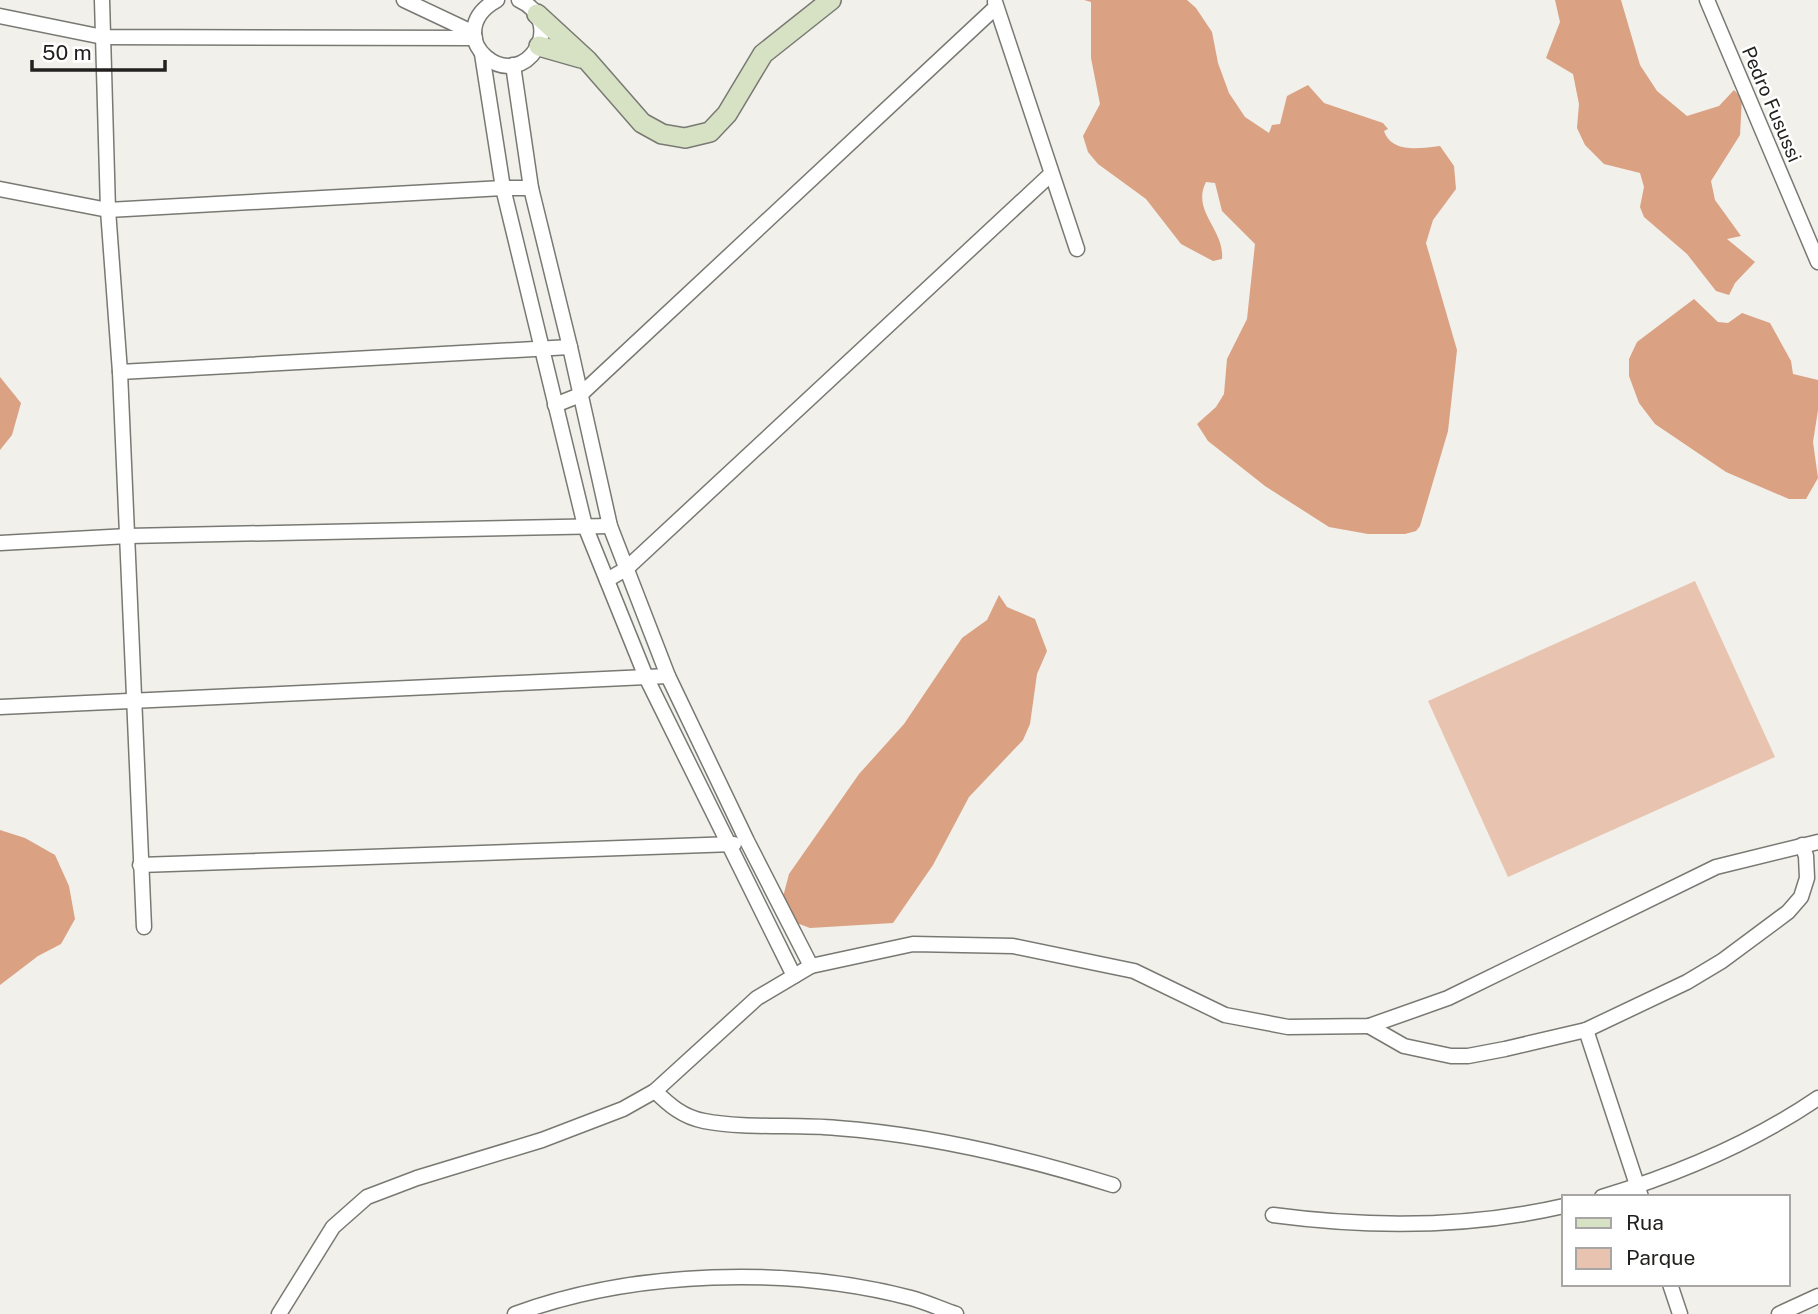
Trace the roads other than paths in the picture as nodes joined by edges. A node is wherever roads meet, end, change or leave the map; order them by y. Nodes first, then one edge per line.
1 (102, 0) edge
2 (404, 0) edge
3 (519, 0) edge
4 (831, 0) edge
5 (1707, 0) edge
6 (488, 1) edge
7 (995, 3) edge
8 (537, 14) junction
9 (0, 16) edge
10 (474, 36) junction
11 (103, 37) junction
12 (539, 46) junction
13 (482, 54) junction
14 (587, 60) junction
15 (513, 65) junction
16 (1051, 174) junction
17 (503, 188) junction
18 (531, 188) junction
19 (0, 189) edge
20 (108, 210) junction
21 (1077, 249) dead end
22 (1818, 262) edge
23 (570, 347) junction
24 (542, 348) junction
25 (120, 372) junction
26 (580, 395) junction
27 (555, 405) junction
28 (585, 526) junction
29 (610, 526) junction
30 (128, 536) junction
31 (0, 543) edge
32 (625, 569) junction
33 (607, 580) junction
34 (668, 676) junction
35 (646, 677) junction
36 (134, 702) junction
37 (0, 707) edge
38 (747, 841) junction
39 (1818, 842) edge
40 (728, 845) junction
41 (1802, 845) junction
42 (140, 864) junction
43 (144, 927) dead end
44 (811, 966) junction
45 (794, 976) junction
46 (1369, 1026) junction
47 (1586, 1030) junction
48 (655, 1091) junction
49 (1818, 1098) edge
50 (1113, 1185) dead end
51 (1640, 1191) edge
52 (1615, 1195) edge
53 (1562, 1206) edge
54 (1273, 1215) dead end
55 (1671, 1286) edge
56 (1818, 1296) edge
57 (912, 1298) junction
58 (279, 1314) edge
59 (515, 1314) edge
60 (908, 1314) edge
61 (956, 1314) edge
62 (1680, 1314) edge
63 (1779, 1314) edge

1 - 11 street
2 - 10 street
3 - 8 street
4 - 14 street
5 - 22 street, Pedro Fusussi
6 - 10 street
7 - 16 street
7 - 26 street
8 - 12 street
8 - 14 street
9 - 11 street
10 - 11 street
10 - 13 street
11 - 20 street
12 - 14 street
12 - 15 street
13 - 15 street
13 - 17 street
15 - 18 street
16 - 21 street
16 - 32 street
17 - 18 street
17 - 20 street
17 - 24 street
18 - 23 street
19 - 20 street
20 - 25 street
23 - 24 street
23 - 26 street
24 - 25 street
24 - 27 street
25 - 30 street
26 - 27 street
26 - 29 street
27 - 28 street
28 - 29 street
28 - 30 street
28 - 33 street
29 - 32 street
30 - 31 street
30 - 36 street
32 - 33 street
32 - 34 street
33 - 35 street
34 - 35 street
34 - 38 street
35 - 36 street
35 - 40 street
36 - 37 street
36 - 42 street
38 - 40 street
38 - 44 street
39 - 41 street
40 - 42 street
40 - 45 street
41 - 46 street
41 - 47 street
42 - 43 street
44 - 45 street
44 - 46 street
45 - 48 street
46 - 47 street
47 - 51 street
48 - 50 street
48 - 58 street
49 - 51 street
51 - 52 street
53 - 54 street
55 - 62 street
56 - 63 street
57 - 59 street
57 - 60 street
57 - 61 street

